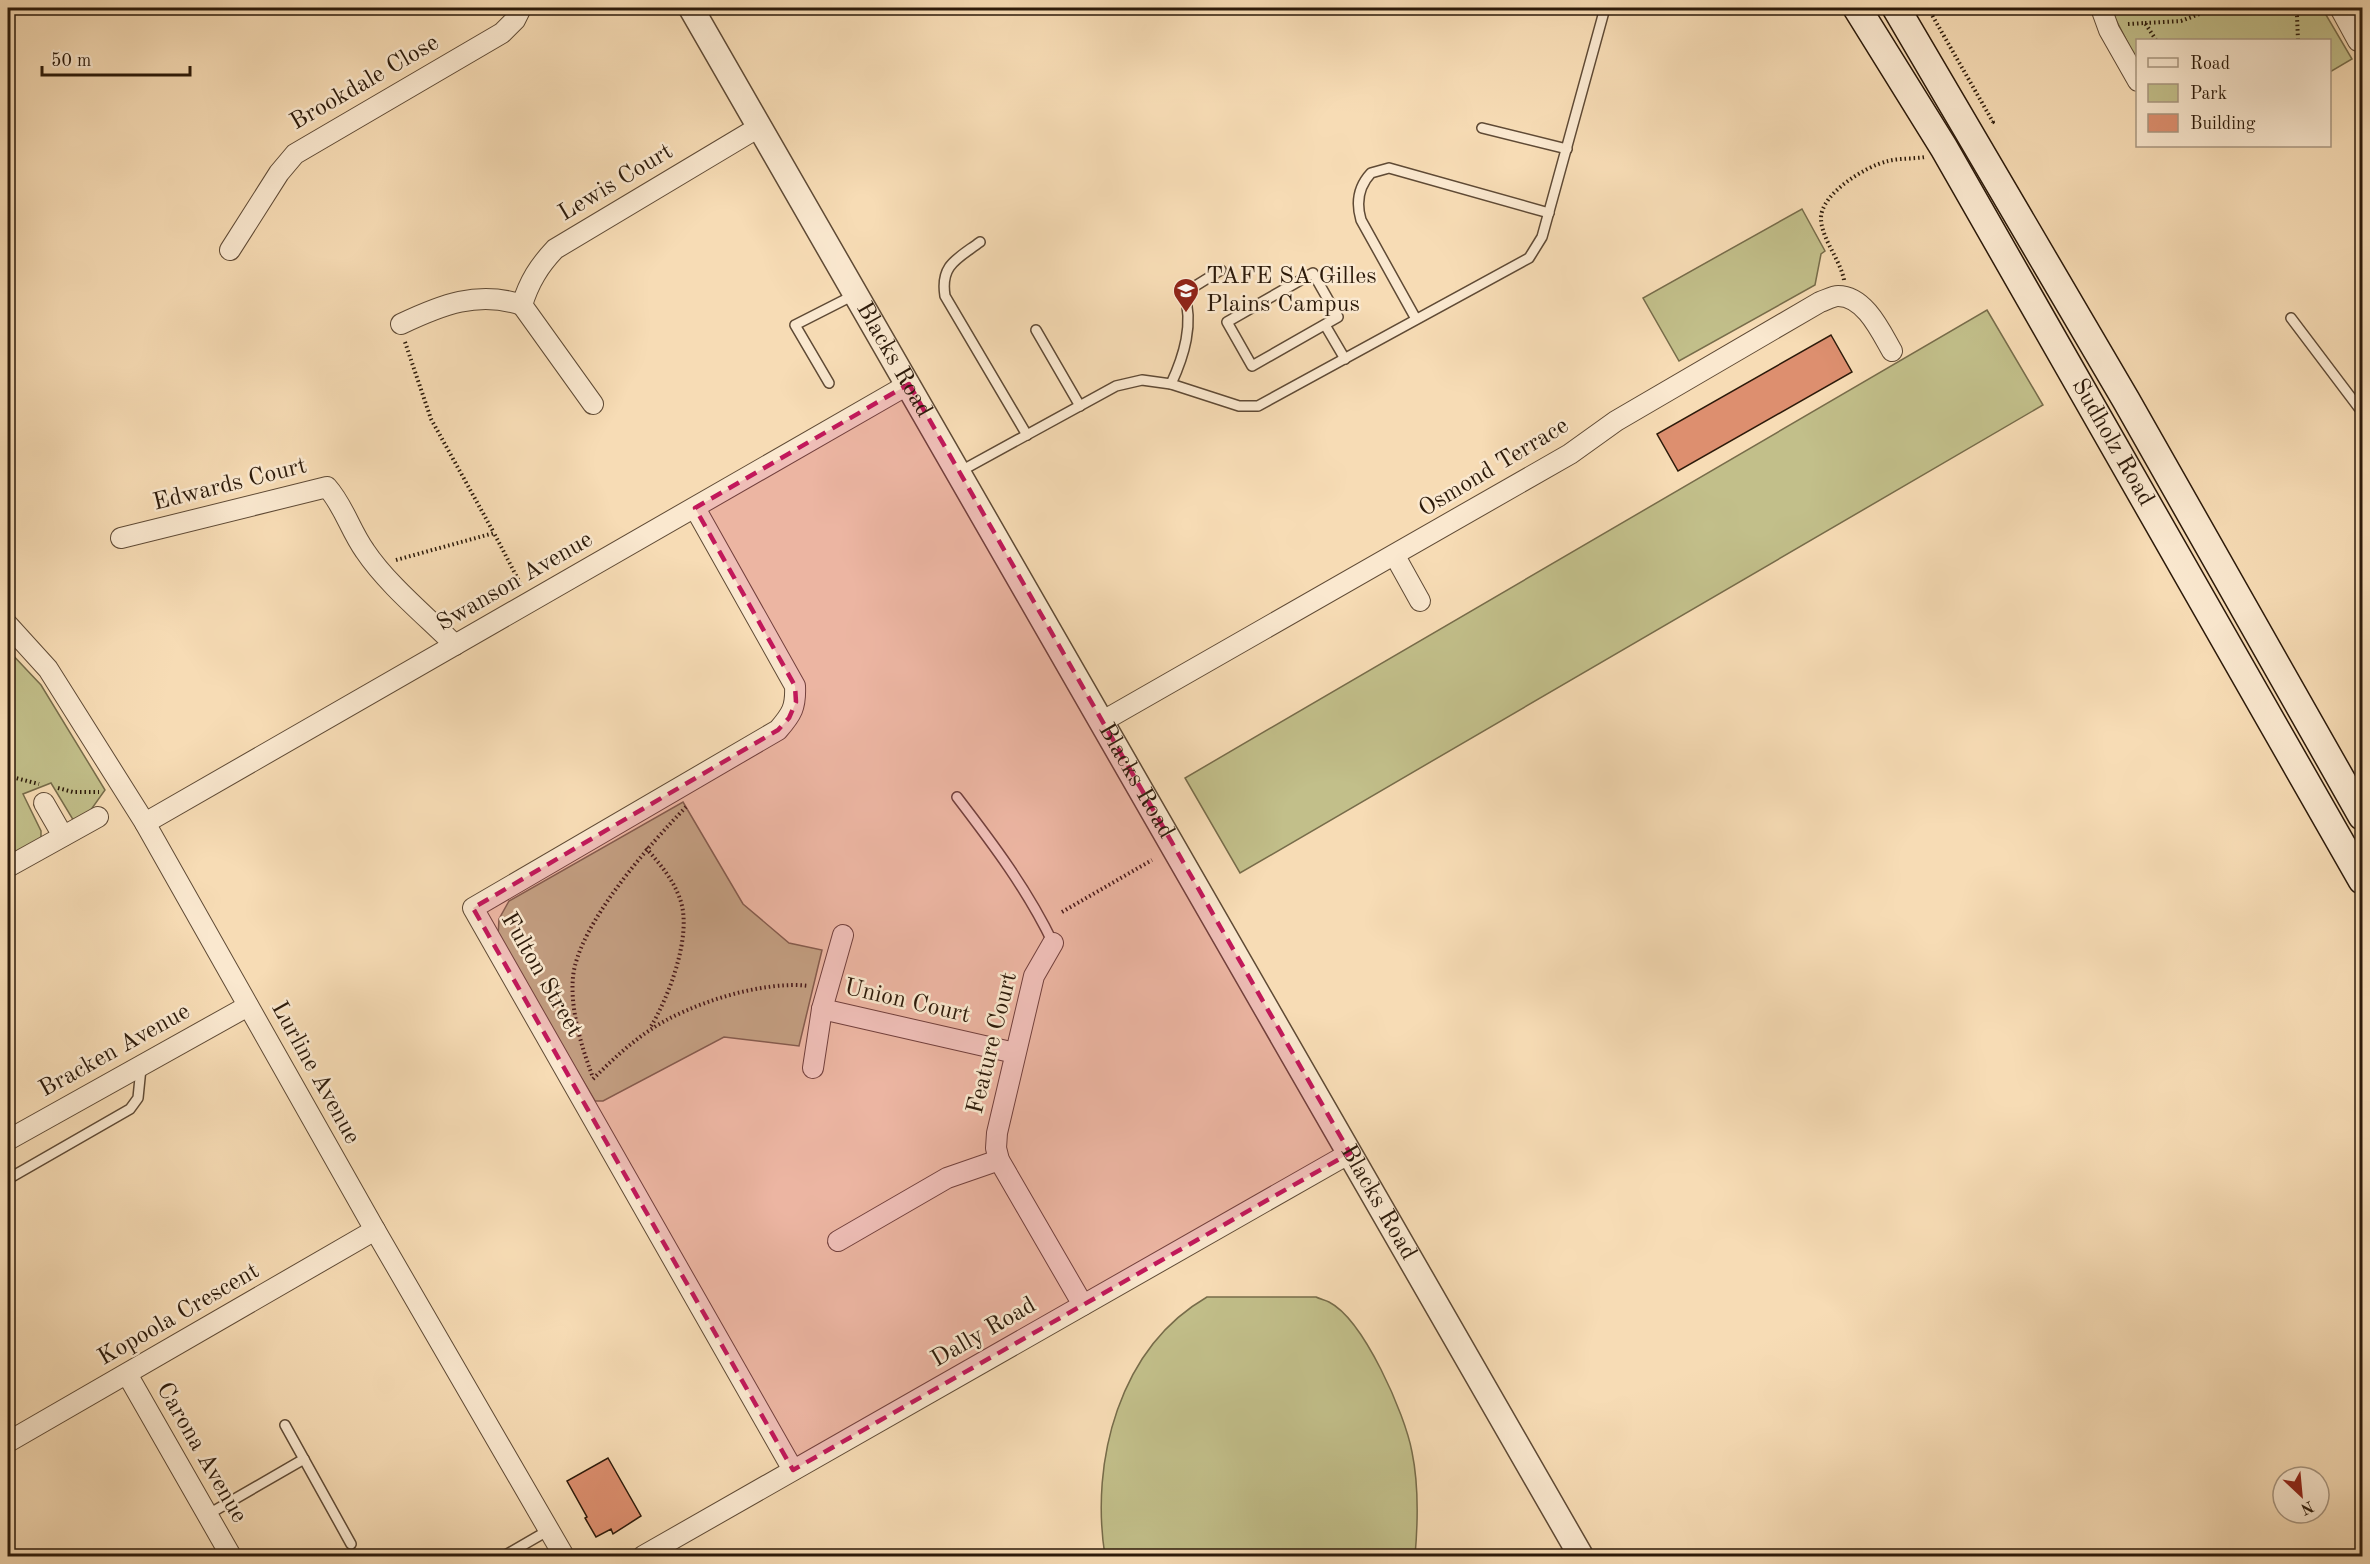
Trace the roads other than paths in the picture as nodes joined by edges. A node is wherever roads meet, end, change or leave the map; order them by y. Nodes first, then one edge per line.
1 (521, 8) edge
2 (692, 8) edge
3 (1605, 8) edge
4 (1857, 8) edge
5 (1896, 8) edge
6 (2101, 8) edge
7 (2340, 8) edge
8 (2358, 41) dead end
9 (2136, 77) edge
10 (759, 127) junction
11 (1482, 128) dead end
12 (1567, 149) junction
13 (1549, 213) junction
14 (980, 242) dead end
15 (230, 250) dead end
16 (1221, 270) dead end
17 (857, 294) junction
18 (522, 305) junction
19 (2291, 318) dead end
20 (1416, 319) junction
21 (1325, 325) junction
22 (1036, 330) dead end
23 (403, 333) road end
24 (1892, 351) dead end
25 (1344, 359) junction
26 (829, 383) dead end
27 (909, 384) junction
28 (1171, 384) junction
29 (593, 404) dead end
30 (1080, 406) junction
31 (2362, 412) edge
32 (1027, 435) junction
33 (959, 472) junction
34 (695, 508) junction
35 (121, 538) dead end
36 (1395, 556) junction
37 (1420, 602) dead end
38 (8, 625) edge
39 (455, 645) junction
40 (1103, 721) junction
41 (957, 797) dead end
42 (44, 803) dead end
43 (2362, 816) edge
44 (98, 817) dead end
45 (145, 823) junction
46 (63, 836) junction
47 (8, 867) edge
48 (2362, 880) edge
49 (843, 935) dead end
50 (1053, 943) joint
51 (248, 1006) junction
52 (822, 1009) junction
53 (1014, 1053) junction
54 (141, 1065) junction
55 (813, 1068) dead end
56 (8, 1140) edge
57 (1350, 1154) junction
58 (999, 1160) junction
59 (8, 1179) edge
60 (375, 1230) junction
61 (838, 1241) dead end
62 (1083, 1305) junction
63 (127, 1374) junction
64 (285, 1425) dead end
65 (8, 1442) edge
66 (304, 1459) junction
67 (793, 1470) junction
68 (207, 1515) junction
69 (549, 1530) junction
70 (351, 1544) dead end
71 (231, 1557) edge
72 (504, 1557) edge
73 (564, 1557) edge
74 (643, 1557) edge
75 (1581, 1557) edge

1 - 15 street, Brookdale Close
2 - 10 street, Blacks Road
3 - 12 lane
4 - 48 main road, Sudholz Road
5 - 43 main road, Sudholz Road
6 - 9 street
7 - 8 street
10 - 17 street, Blacks Road
10 - 18 street, Lewis Court
11 - 12 lane
12 - 13 lane
13 - 20 lane
13 - 20 lane
14 - 32 lane
16 - 28 lane
17 - 26 lane
17 - 27 street, Blacks Road
18 - 23 street
18 - 29 street
19 - 31 lane
20 - 25 lane
21 - 21 lane
21 - 25 lane
22 - 30 lane
24 - 36 street, Osmond Terrace
25 - 28 lane
27 - 33 street, Blacks Road
27 - 34 street, Swanson Avenue
28 - 30 lane
30 - 32 lane
32 - 33 lane
33 - 40 street, Blacks Road
34 - 39 street, Swanson Avenue
34 - 67 street, Fulton Street
35 - 39 street, Edwards Court
36 - 37 street
36 - 40 street, Osmond Terrace
38 - 45 street, Lurline Avenue
39 - 45 street, Swanson Avenue
40 - 57 street, Blacks Road
41 - 50 lane
42 - 46 street
44 - 46 street
45 - 51 street, Lurline Avenue
46 - 47 street
49 - 52 street, Union Court
50 - 53 street, Feature Court
51 - 54 street, Bracken Avenue
51 - 60 street, Lurline Avenue
52 - 53 street, Union Court
52 - 55 street, Union Court
53 - 58 street, Feature Court
54 - 56 street, Bracken Avenue
54 - 59 lane
57 - 62 street, Dally Road
57 - 75 street, Blacks Road
58 - 61 street
58 - 62 street, Feature Court
60 - 63 street, Kopoola Crescent
60 - 69 street, Lurline Avenue
62 - 67 street, Dally Road
63 - 65 street, Kopoola Crescent
63 - 68 street, Carona Avenue
64 - 66 lane
66 - 68 lane
66 - 70 lane
67 - 74 street, Dally Road
68 - 71 street, Carona Avenue
69 - 72 lane
69 - 73 street, Lurline Avenue

